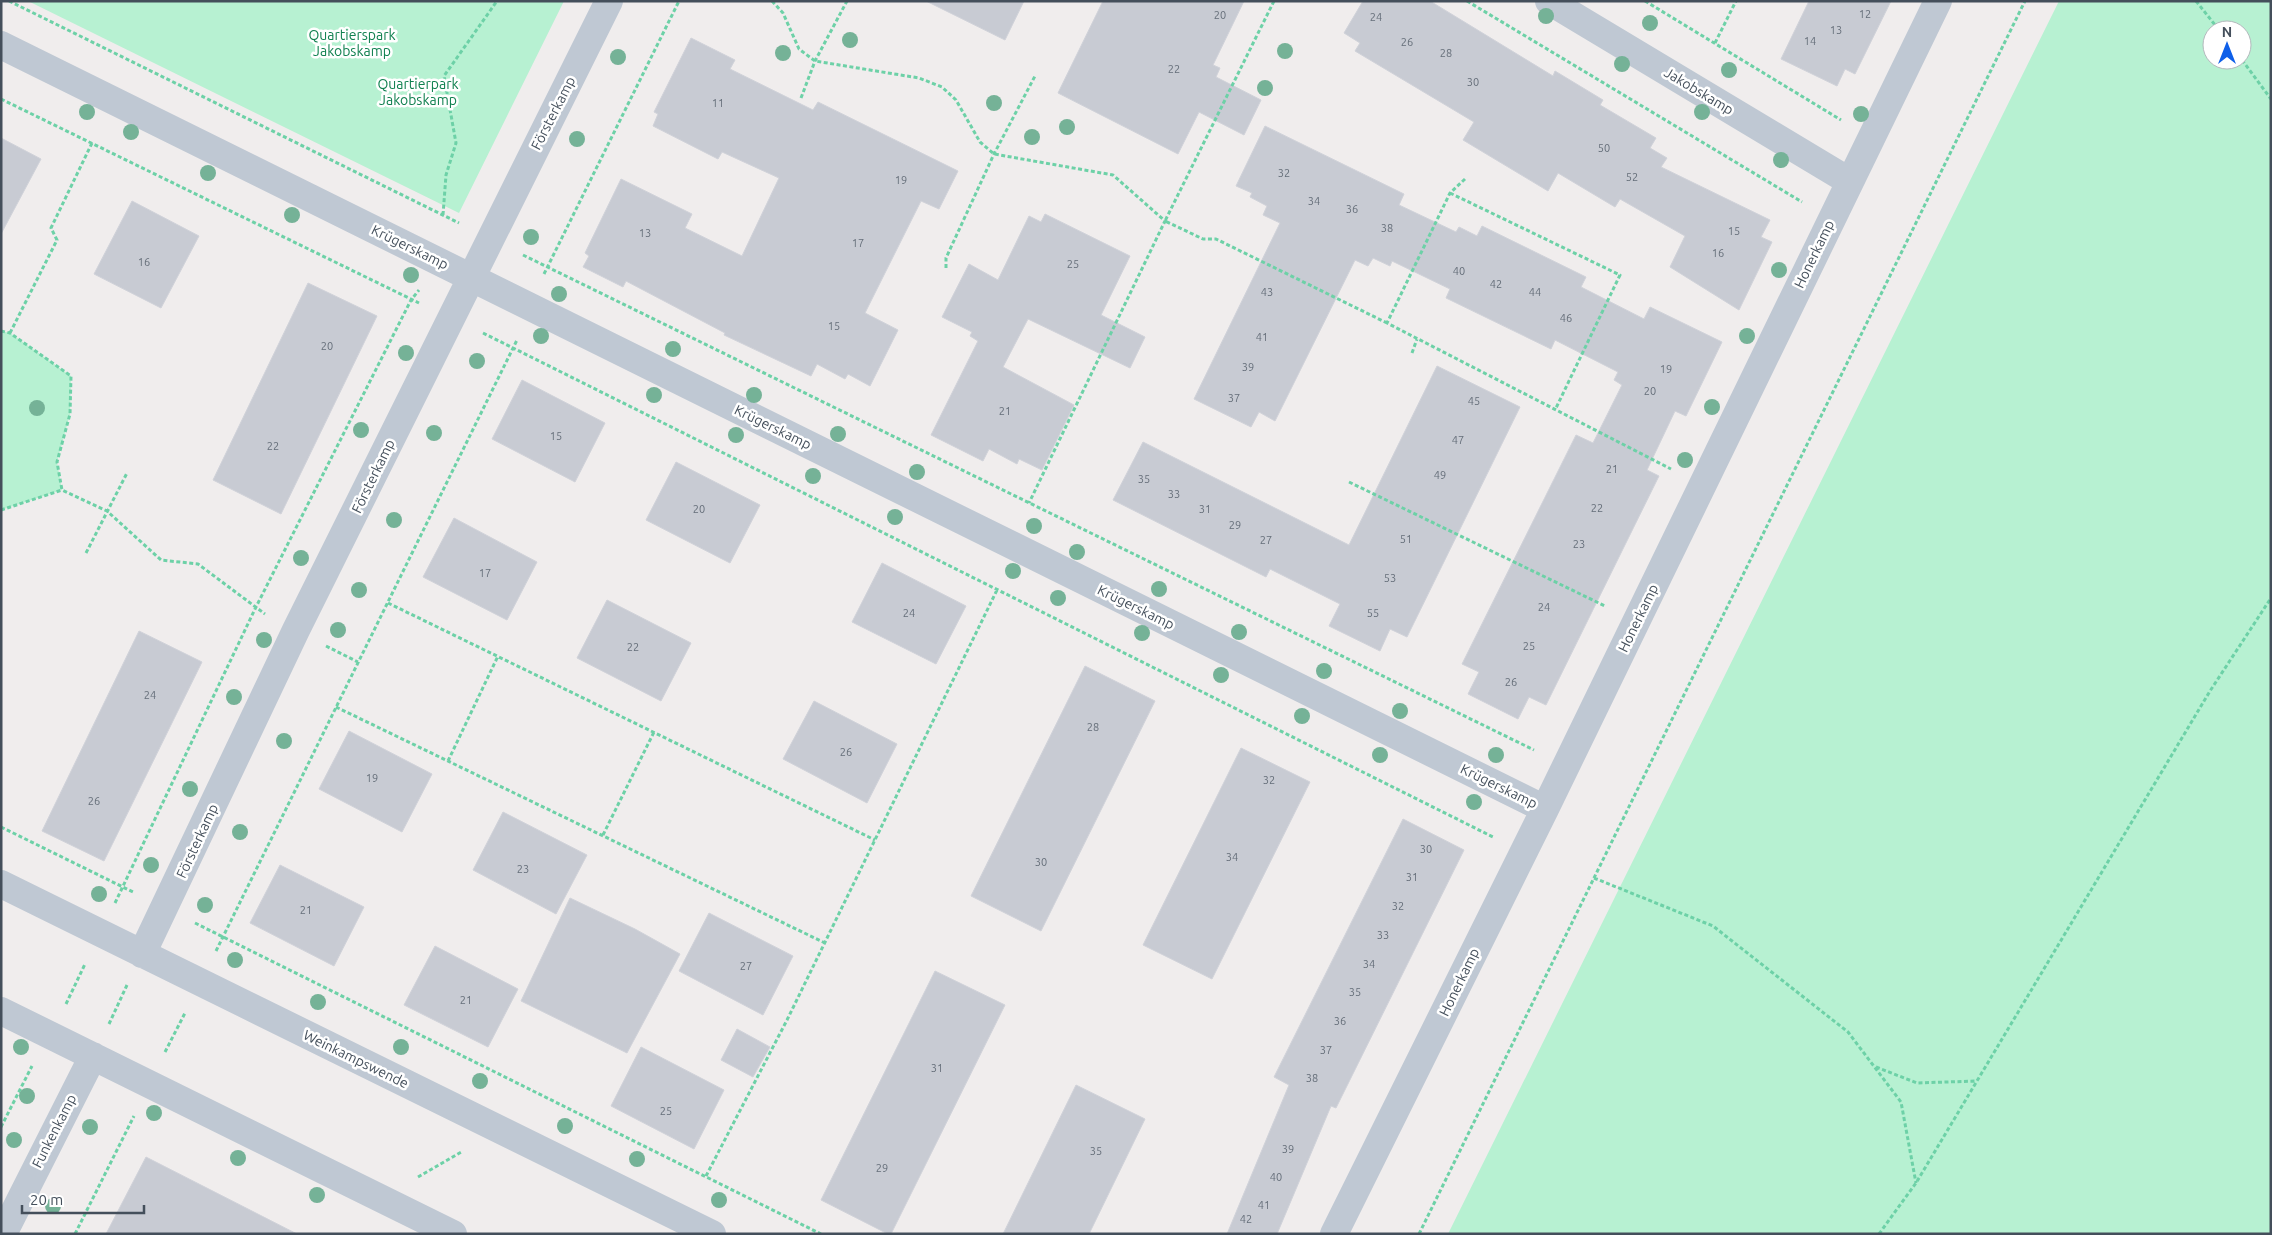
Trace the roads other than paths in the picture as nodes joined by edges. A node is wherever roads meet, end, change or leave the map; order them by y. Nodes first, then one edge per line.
1 (609, 1) edge
2 (1549, 1) edge
3 (1938, 1) edge
4 (1, 45) edge
5 (1849, 182) junction
6 (471, 278) junction
7 (1545, 809) junction
8 (1, 884) edge
9 (142, 954) junction
10 (1, 1011) edge
11 (93, 1056) junction
12 (3, 1234) edge
13 (453, 1234) edge
14 (712, 1234) edge
15 (1334, 1234) edge

1 - 6 street, Försterkamp
2 - 5 street, Jakobskamp
3 - 5 street, Honerkamp
4 - 6 street, Krügerskamp
5 - 7 street, Honerkamp
6 - 7 street, Krügerskamp
6 - 9 street, Försterkamp
7 - 15 street, Honerkamp
8 - 9 street, Weinkampswende
9 - 14 street, Weinkampswende
10 - 11 street
11 - 12 street, Funkenkamp
11 - 13 street

